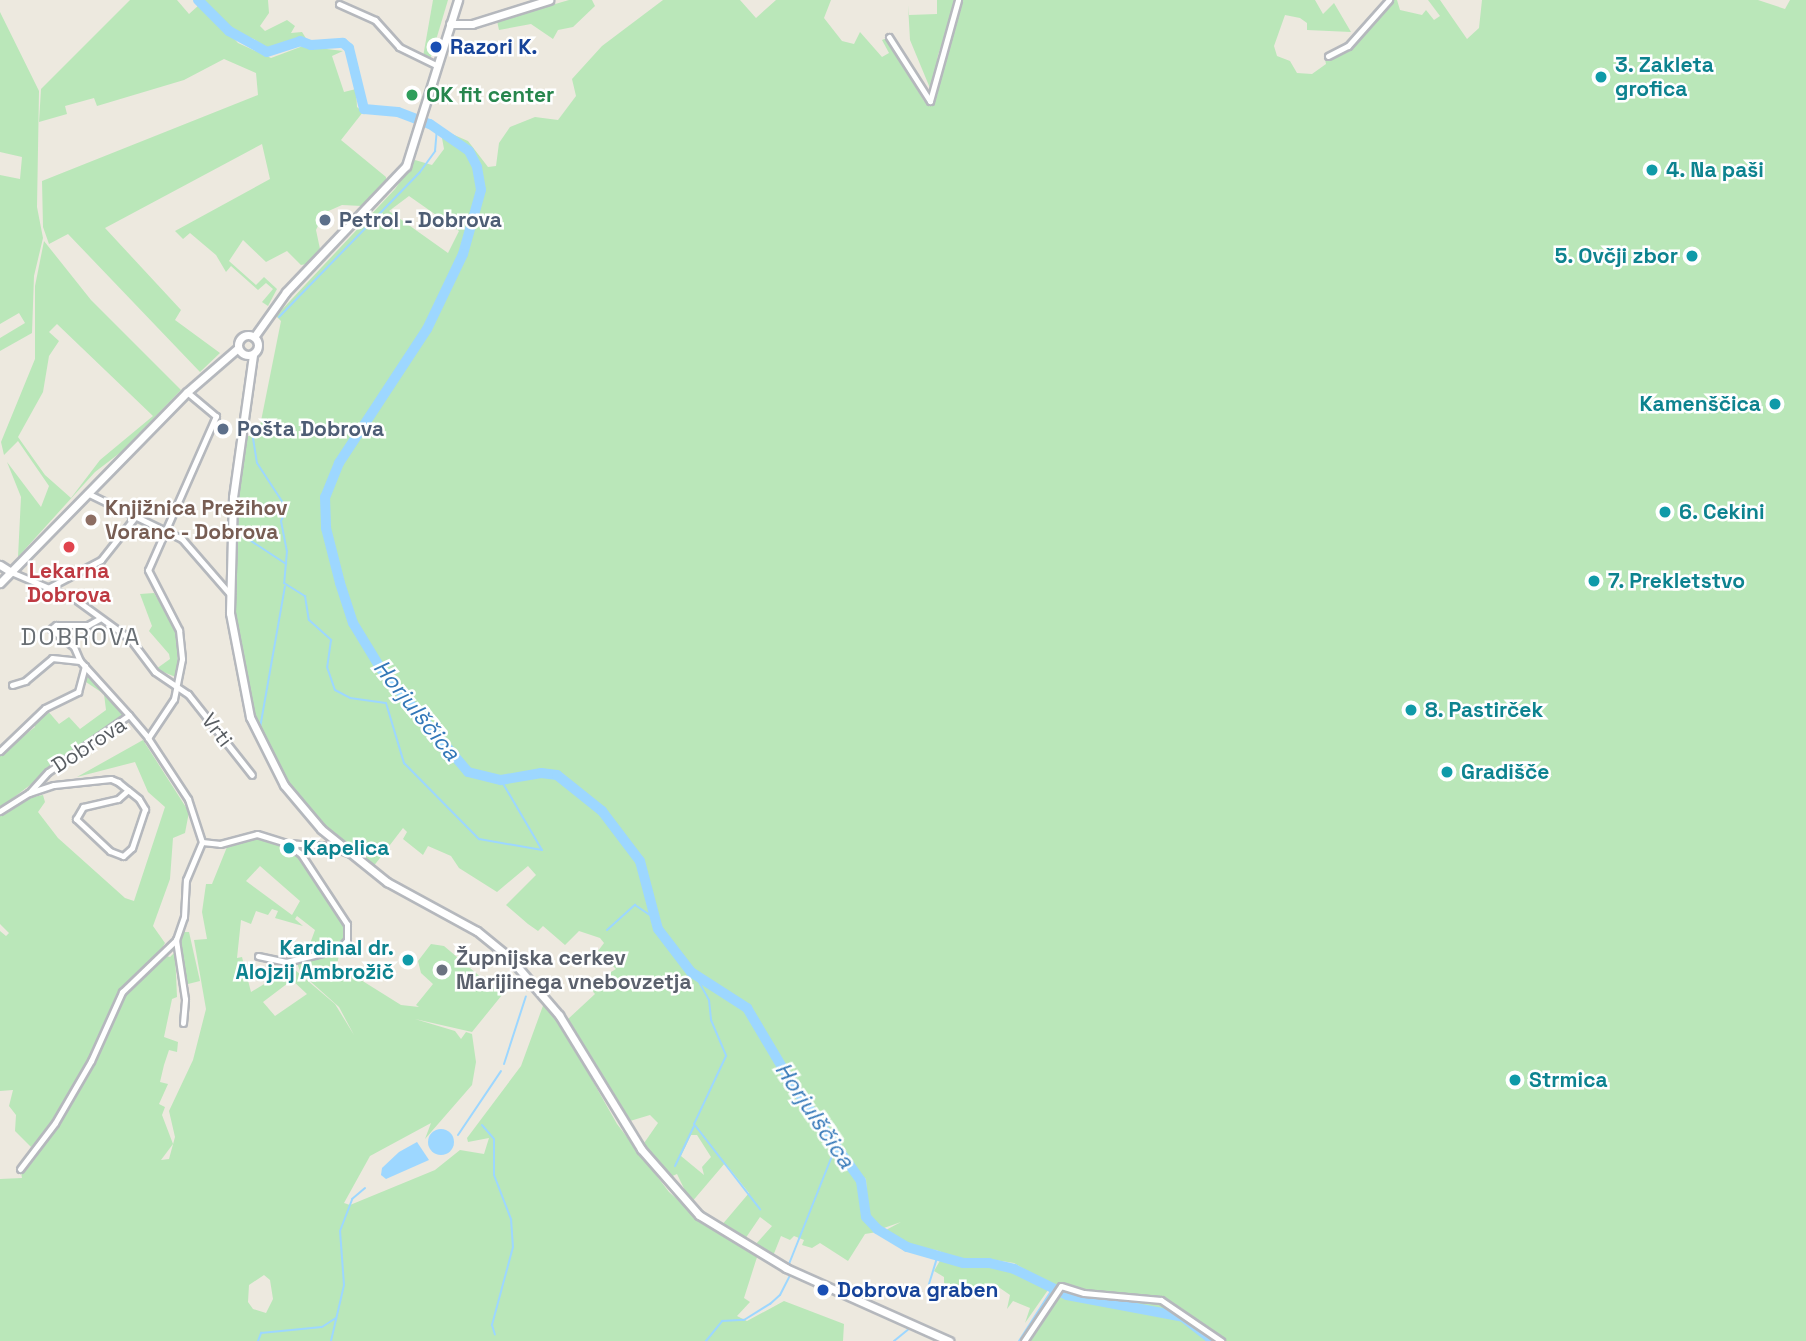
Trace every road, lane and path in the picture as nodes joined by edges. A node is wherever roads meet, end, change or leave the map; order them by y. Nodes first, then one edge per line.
1 (458, 0) edge
2 (549, 0) edge
3 (958, 0) edge
4 (1388, 0) edge
5 (339, 4) dead end
6 (450, 24) junction
7 (889, 37) dead end
8 (1328, 56) dead end
9 (436, 65) junction
10 (254, 337) junction
11 (238, 348) junction
12 (253, 355) junction
13 (187, 392) junction
14 (87, 493) junction
15 (135, 517) junction
16 (163, 528) junction
17 (0, 565) edge
18 (10, 572) junction
19 (0, 583) edge
20 (48, 588) junction
21 (229, 593) junction
22 (99, 619) junction
23 (83, 663) junction
24 (12, 685) dead end
25 (179, 687) junction
26 (129, 715) junction
27 (148, 738) junction
28 (0, 751) edge
29 (252, 775) dead end
30 (128, 790) junction
31 (29, 793) junction
32 (0, 811) edge
33 (202, 842) junction
34 (286, 843) junction
35 (354, 855) junction
36 (176, 940) junction
37 (258, 956) dead end
38 (183, 1023) dead end
39 (20, 1169) dead end
40 (949, 1341) edge
41 (1024, 1341) edge
42 (1221, 1341) edge

1 - 6 street
2 - 6 street
3 - 7 street
4 - 8 street
5 - 9 street
6 - 9 street
9 - 10 street
10 - 11 street
10 - 12 street
11 - 12 street
11 - 13 street
12 - 21 street
13 - 14 street
13 - 16 street
14 - 15 street
14 - 18 street
15 - 16 street
15 - 20 street
16 - 21 street
16 - 25 street
17 - 18 street
18 - 19 street
18 - 20 street
20 - 22 street
21 - 35 street
22 - 23 street
22 - 25 street
23 - 24 street
23 - 26 street
23 - 28 street
25 - 27 street
25 - 29 street, Vrti
26 - 27 street, Dobrova
26 - 31 street, Dobrova
27 - 33 street, Dobrova
30 - 30 street
30 - 31 street
31 - 32 street
33 - 34 street
33 - 36 street
34 - 35 street
34 - 37 street
35 - 40 street
36 - 38 street
36 - 39 street
41 - 42 street

